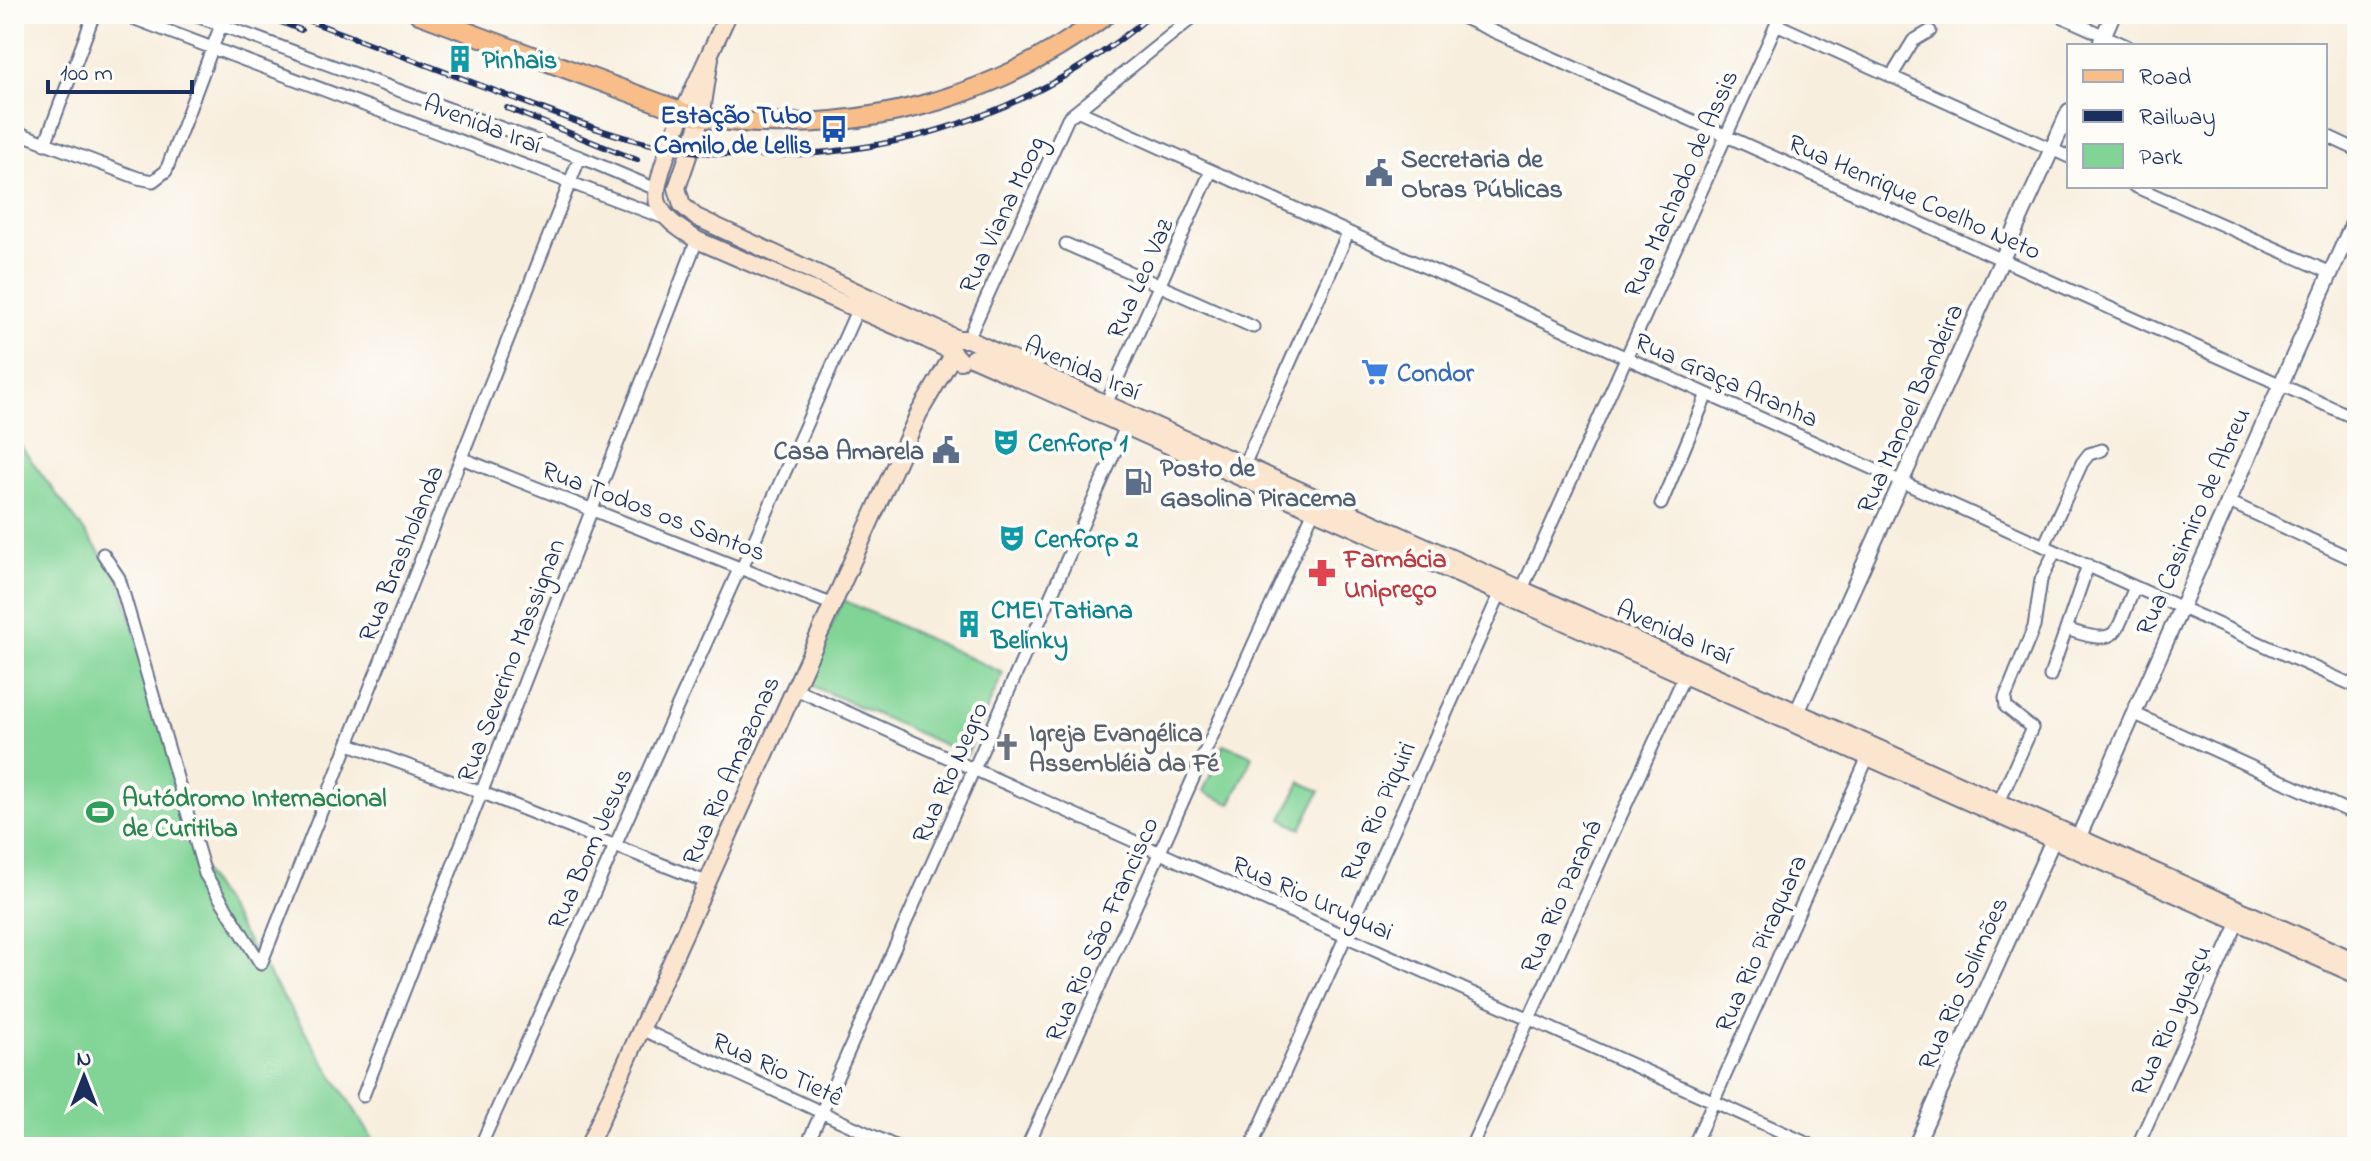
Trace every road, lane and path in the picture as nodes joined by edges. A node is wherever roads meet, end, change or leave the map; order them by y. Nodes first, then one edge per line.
1 (94, 14) edge
2 (122, 14) edge
3 (191, 14) edge
4 (419, 14) edge
5 (728, 14) edge
6 (1107, 14) edge
7 (1197, 14) edge
8 (1455, 14) edge
9 (2056, 14) edge
10 (2113, 14) edge
11 (1778, 19) edge
12 (221, 25) junction
13 (1930, 31) dead end
14 (2101, 41) edge
15 (213, 49) junction
16 (1891, 77) junction
17 (1079, 111) junction
18 (692, 115) junction
19 (2067, 115) edge
20 (14, 131) edge
21 (2327, 136) edge
22 (1726, 137) junction
23 (45, 144) junction
24 (2052, 149) junction
25 (2357, 150) edge
26 (2067, 156) edge
27 (580, 157) junction
28 (1211, 171) junction
29 (570, 182) junction
30 (2139, 188) edge
31 (656, 189) junction
32 (2357, 214) edge
33 (667, 219) junction
34 (1348, 233) junction
35 (697, 240) junction
36 (1066, 244) dead end
37 (2003, 258) junction
38 (2331, 273) junction
39 (1160, 285) junction
40 (858, 308) junction
41 (1253, 327) dead end
42 (926, 339) junction
43 (963, 350) junction
44 (1626, 358) junction
45 (2280, 384) junction
46 (1707, 394) junction
47 (1106, 404) junction
48 (919, 413) junction
49 (2357, 419) edge
50 (1129, 420) junction
51 (2102, 450) dead end
52 (461, 458) junction
53 (1244, 465) junction
54 (1902, 482) junction
55 (2227, 501) junction
56 (1661, 504) dead end
57 (592, 509) junction
58 (1314, 510) junction
59 (1338, 514) junction
60 (2050, 548) junction
61 (103, 554) dead end
62 (2357, 561) edge
63 (2088, 565) junction
64 (741, 567) junction
65 (1503, 587) junction
66 (2135, 587) junction
67 (1522, 589) junction
68 (831, 604) junction
69 (2180, 607) junction
70 (2066, 629) junction
71 (1661, 658) junction
72 (1688, 670) junction
73 (2050, 676) dead end
74 (2357, 687) edge
75 (793, 688) junction
76 (2133, 713) junction
77 (1795, 718) junction
78 (1825, 731) junction
79 (349, 744) junction
80 (1868, 757) junction
81 (975, 769) junction
82 (483, 793) junction
83 (1999, 802) junction
84 (2357, 815) edge
85 (2053, 840) junction
86 (2076, 843) junction
87 (614, 845) junction
88 (1159, 853) junction
89 (706, 882) junction
90 (2241, 917) junction
91 (1345, 935) junction
92 (2354, 962) edge
93 (1529, 1017) junction
94 (641, 1029) junction
95 (363, 1096) dead end
96 (1713, 1102) junction
97 (821, 1113) junction
98 (480, 1147) edge
99 (588, 1147) edge
100 (806, 1147) edge
101 (897, 1147) edge
102 (1027, 1147) edge
103 (1251, 1147) edge
104 (1471, 1147) edge
105 (1693, 1147) edge
106 (1815, 1147) edge
107 (1915, 1147) edge
108 (2137, 1147) edge

1 - 23 street
2 - 15 street, Avenida Iraí
3 - 12 street, Avenida Iraí
4 - 18 main road
5 - 18 main road
6 - 18 main road
7 - 17 street, Rua Viana Moog
8 - 22 street, Rua Henrique Coelho Neto
9 - 14 street
10 - 14 street
11 - 16 street
11 - 22 street, Rua Machado de Assis
12 - 15 street
12 - 27 street, Avenida Iraí
13 - 16 street
15 - 23 street
15 - 29 street, Avenida Iraí
16 - 24 street
17 - 28 street, Rua Graça Aranha
17 - 43 street, Rua Viana Moog
18 - 31 main road
18 - 43 main road, Avenida Iraí
19 - 24 street, Rua Manoel Bandeira
20 - 23 street
21 - 25 street
22 - 37 street, Rua Henrique Coelho Neto
22 - 44 street, Rua Machado de Assis
24 - 26 street
24 - 37 street, Rua Manoel Bandeira
27 - 29 street, Rua Brasholanda
27 - 31 street, Avenida Iraí
28 - 34 street, Rua Graça Aranha
28 - 39 street, Rua Leo Vaz
29 - 33 street, Avenida Iraí
29 - 52 street, Rua Brasholanda
30 - 38 street
31 - 33 main road
32 - 38 street, Rua Casimiro de Abreu
33 - 35 main road, Avenida Iraí
34 - 44 street, Rua Graça Aranha
34 - 53 street
35 - 40 main road, Avenida Iraí
35 - 57 street, Rua Severino Massignan
36 - 39 street
37 - 45 street, Rua Henrique Coelho Neto
37 - 54 street, Rua Manoel Bandeira
38 - 45 street, Rua Casimiro de Abreu
39 - 41 street
39 - 47 street, Rua Leo Vaz
40 - 42 main road, Avenida Iraí
40 - 64 street, Rua Bom Jesus
42 - 43 main road, Avenida Iraí
42 - 48 main road
43 - 47 main road, Avenida Iraí
43 - 48 main road, Rua Rio Amazonas
43 - 50 main road, Avenida Iraí
44 - 46 street, Rua Graça Aranha
44 - 67 street, Rua Machado de Assis
45 - 49 street, Rua Henrique Coelho Neto
45 - 55 street, Rua Casimiro de Abreu
46 - 54 street, Rua Graça Aranha
46 - 56 street
47 - 50 main road, Avenida Iraí
48 - 68 main road, Rua Rio Amazonas
50 - 53 main road, Avenida Iraí
50 - 58 main road, Avenida Iraí
50 - 81 street, Rua Rio Negro
51 - 60 street
52 - 57 street, Rua Todos os Santos
52 - 79 street, Rua Brasholanda
53 - 59 main road, Avenida Iraí
54 - 60 street, Rua Graça Aranha
54 - 77 street, Rua Manoel Bandeira
55 - 62 street
55 - 69 street, Rua Casimiro de Abreu
57 - 64 street, Rua Todos os Santos
57 - 82 street, Rua Severino Massignan
58 - 59 main road, Avenida Iraí
58 - 88 street, Rua Rio São Francisco
59 - 65 main road, Avenida Iraí
60 - 63 street, Rua Graça Aranha
60 - 83 street
61 - 79 street, Rua Brasholanda
63 - 66 street, Rua Graça Aranha
63 - 70 street
64 - 68 street, Rua Todos os Santos
64 - 87 street, Rua Bom Jesus
65 - 67 main road, Avenida Iraí
65 - 71 main road, Avenida Iraí
65 - 91 street, Rua Rio Piquiri
66 - 69 street, Rua Graça Aranha
66 - 70 street
67 - 71 main road, Avenida Iraí
68 - 75 main road, Rua Rio Amazonas
69 - 74 street, Rua Graça Aranha
69 - 76 street, Rua Casimiro de Abreu
70 - 73 street
71 - 72 main road, Avenida Iraí
72 - 77 main road, Avenida Iraí
72 - 93 street, Rua Rio Paraná
75 - 81 street, Rua Rio Uruguai
75 - 89 main road, Rua Rio Amazonas
76 - 84 street
76 - 86 street, Rua Casimiro de Abreu
77 - 78 main road, Avenida Iraí
78 - 80 main road, Avenida Iraí
78 - 83 main road, Avenida Iraí
79 - 82 street
80 - 85 main road, Avenida Iraí
80 - 96 street, Rua Rio Piraquara
81 - 88 street, Rua Rio Uruguai
81 - 97 street, Rua Rio Negro
82 - 87 street
82 - 95 street, Rua Severino Massignan
83 - 86 main road, Avenida Iraí
85 - 86 main road, Avenida Iraí
85 - 107 street, Rua Rio Solimões
86 - 90 main road, Avenida Iraí
87 - 89 street
87 - 98 street, Rua Bom Jesus
88 - 91 street, Rua Rio Uruguai
88 - 102 street, Rua Rio São Francisco
89 - 94 main road, Rua Rio Amazonas
90 - 92 main road, Avenida Iraí
90 - 108 street, Rua Rio Iguaçu
91 - 93 street, Rua Rio Uruguai
91 - 103 street, Rua Rio Piquiri
93 - 96 street, Rua Rio Uruguai
93 - 104 street, Rua Rio Paraná
94 - 97 street, Rua Rio Tietê
94 - 99 main road, Rua Rio Amazonas
96 - 105 street, Rua Rio Piraquara
96 - 106 street, Rua Rio Uruguai
97 - 100 street, Rua Rio Negro
97 - 101 street, Rua Rio Tietê

